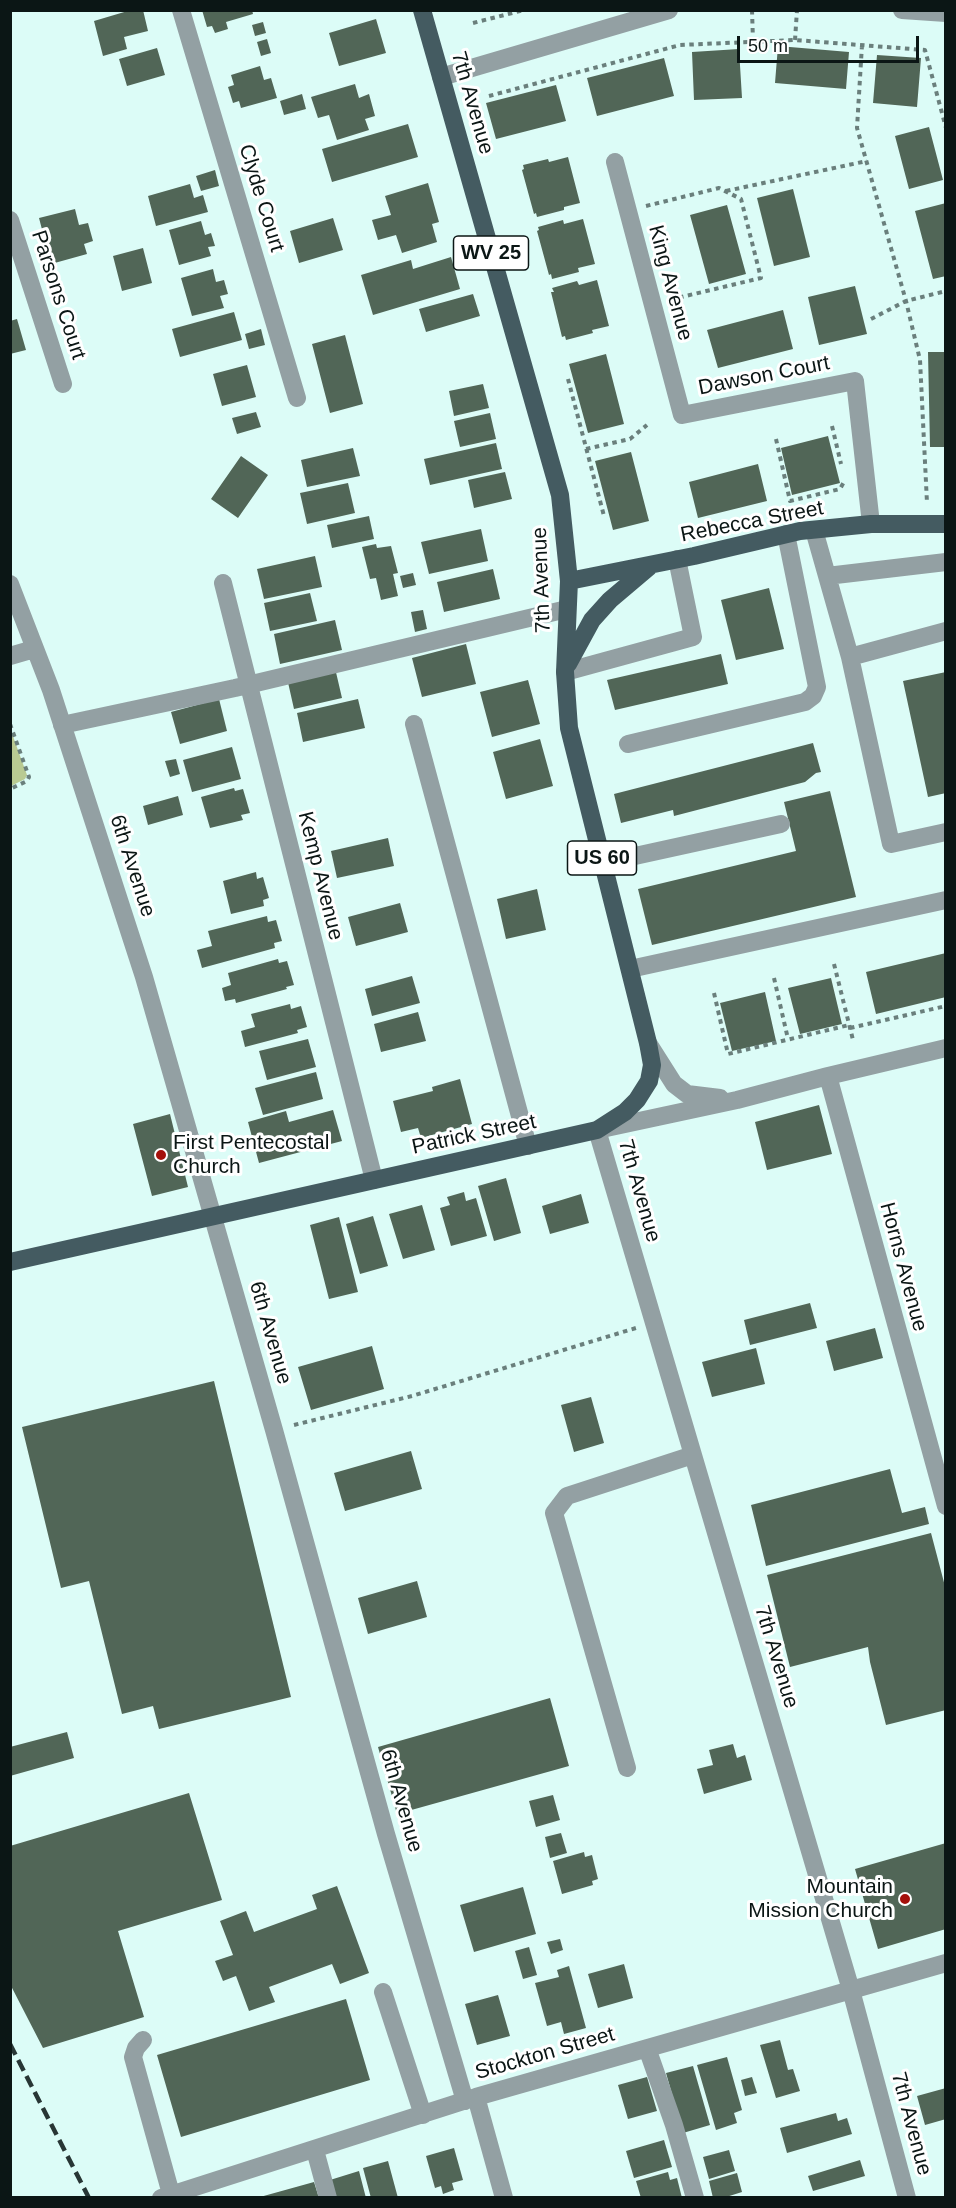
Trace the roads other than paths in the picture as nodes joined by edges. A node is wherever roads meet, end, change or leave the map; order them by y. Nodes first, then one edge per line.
1 (181, 10) edge
2 (422, 10) edge
3 (669, 10) edge
4 (902, 10) edge
5 (945, 14) edge
6 (441, 77) junction
7 (615, 162) dead end
8 (10, 220) edge
9 (63, 384) dead end
10 (297, 398) dead end
11 (682, 415) joint
12 (871, 524) junction
13 (945, 524) edge
14 (814, 530) junction
15 (786, 534) junction
16 (677, 559) junction
17 (945, 561) edge
18 (653, 564) junction
19 (827, 576) junction
20 (569, 581) junction
21 (223, 582) dead end
22 (10, 584) edge
23 (567, 609) junction
24 (945, 631) edge
25 (34, 649) junction
26 (10, 656) edge
27 (850, 657) junction
28 (564, 672) junction
29 (249, 684) junction
30 (414, 724) dead end
31 (62, 725) junction
32 (628, 744) dead end
33 (781, 824) dead end
34 (945, 832) edge
35 (603, 862) junction
36 (945, 900) edge
37 (630, 969) junction
38 (648, 1043) junction
39 (945, 1048) edge
40 (828, 1076) junction
41 (737, 1100) junction
42 (597, 1130) junction
43 (528, 1146) junction
44 (374, 1180) junction
45 (213, 1216) junction
46 (10, 1262) edge
47 (693, 1455) junction
48 (945, 1506) edge
49 (627, 1768) dead end
50 (945, 1963) edge
51 (851, 1990) junction
52 (383, 1992) dead end
53 (143, 2040) dead end
54 (647, 2048) junction
55 (470, 2099) junction
56 (423, 2115) junction
57 (315, 2150) junction
58 (166, 2196) edge
59 (328, 2198) edge
60 (504, 2198) edge
61 (695, 2198) edge
62 (907, 2198) edge

1 - 10 street, Clyde Court
2 - 6 main road, 7th Avenue / WV 25
3 - 6 street
4 - 5 street
6 - 20 main road, 7th Avenue / WV 25
7 - 11 street, King Avenue
8 - 9 street, Parsons Court
11 - 12 street, Dawson Court
12 - 13 main road, Rebecca Street
12 - 14 main road, Rebecca Street
14 - 15 main road, Rebecca Street
14 - 19 street
15 - 16 main road, Rebecca Street
15 - 32 street
16 - 18 main road, Rebecca Street
16 - 28 street
17 - 19 street
18 - 20 main road, Rebecca Street
18 - 28 main road
19 - 27 street
20 - 23 main road, 7th Avenue / WV 25
21 - 29 street, Kemp Avenue
22 - 25 street, 6th Avenue
23 - 28 main road, 7th Avenue / WV 25
23 - 29 street
24 - 27 street
25 - 26 street
25 - 31 street, 6th Avenue
27 - 34 street
28 - 35 main road, 7th Avenue / US 60
29 - 31 street
29 - 44 street, Kemp Avenue
30 - 43 street
31 - 45 street, 6th Avenue
33 - 35 street
35 - 37 main road, 7th Avenue / US 60
36 - 37 street
37 - 38 main road, 7th Avenue / US 60
38 - 41 street, 7th Avenue
38 - 42 main road, US 60
39 - 40 street, Patrick Street
40 - 41 street, Patrick Street
40 - 48 street, Horns Avenue
41 - 42 street, Patrick Street
42 - 43 main road, Patrick Street / US 60
42 - 47 street, 7th Avenue
43 - 44 main road, Patrick Street / US 60
44 - 45 main road, Patrick Street / US 60
45 - 46 main road, Patrick Street / US 60
45 - 55 street, 6th Avenue
47 - 49 street
47 - 51 street, 7th Avenue
50 - 51 street, Stockton Street
51 - 54 street, Stockton Street
51 - 62 street, 7th Avenue
52 - 56 street
53 - 58 street
54 - 55 street, Stockton Street
54 - 61 street
55 - 56 street, Stockton Street
55 - 60 street, 6th Avenue
56 - 57 street, Stockton Street
57 - 58 street, Stockton Street
57 - 59 street

